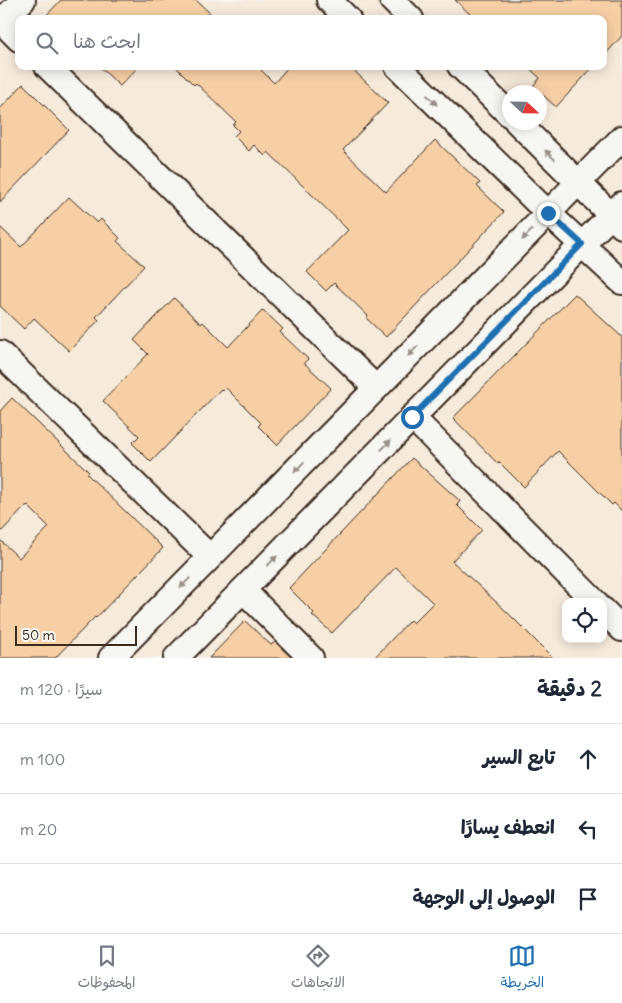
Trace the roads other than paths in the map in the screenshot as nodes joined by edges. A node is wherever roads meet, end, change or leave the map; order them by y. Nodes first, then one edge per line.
1 (23, 0) edge
2 (329, 0) edge
3 (392, 0) edge
4 (344, 15) edge
5 (407, 15) edge
6 (0, 22) edge
7 (15, 35) edge
8 (51, 70) edge
9 (401, 70) edge
10 (464, 70) edge
11 (502, 107) edge
12 (525, 130) edge
13 (622, 138) edge
14 (578, 183) junction
15 (548, 213) junction
16 (618, 215) edge
17 (582, 244) junction
18 (622, 282) edge
19 (4, 363) edge
20 (376, 388) junction
21 (412, 417) junction
22 (210, 557) junction
23 (243, 590) junction
24 (591, 598) edge
25 (607, 614) edge
26 (622, 629) edge
27 (111, 658) edge
28 (176, 658) edge
29 (311, 658) edge

1 - 6 street
2 - 4 street
3 - 5 street
6 - 7 street
8 - 20 street
9 -> 15 street
10 - 11 street
14 -> 12 street
13 - 14 street
14 - 15 street
14 - 16 street
15 - 17 street
15 -> 20 street
16 - 17 street
17 - 18 street
17 - 21 street
19 - 22 street
20 -> 22 street
23 -> 21 street
21 - 24 street
22 -> 27 street
23 - 28 street
23 - 29 street
25 - 26 street

